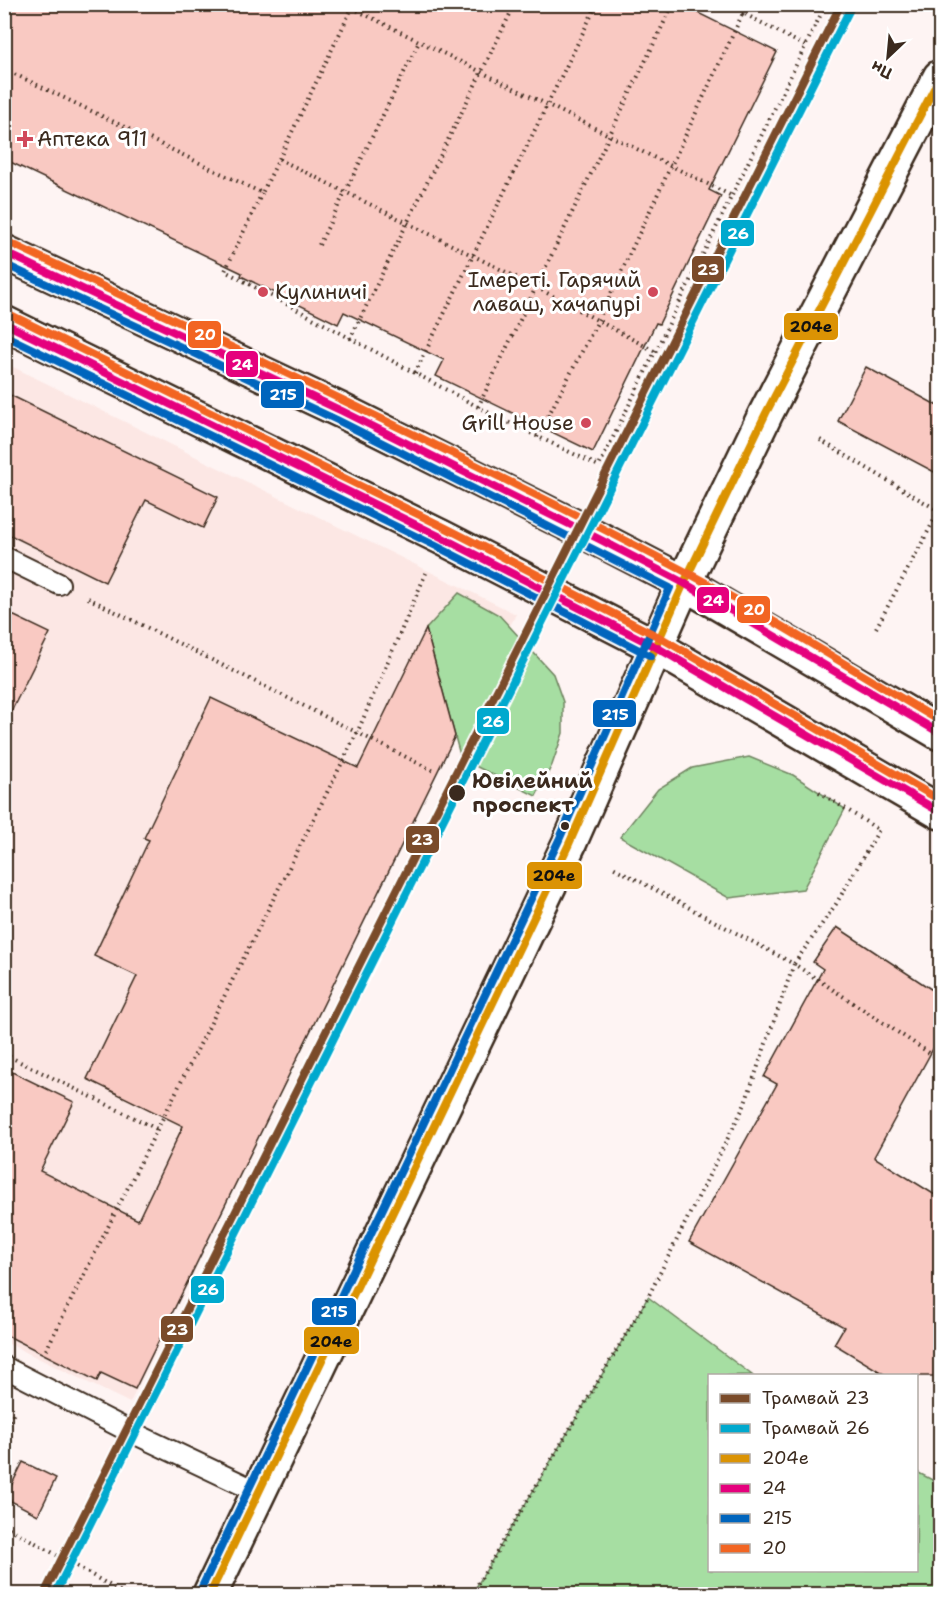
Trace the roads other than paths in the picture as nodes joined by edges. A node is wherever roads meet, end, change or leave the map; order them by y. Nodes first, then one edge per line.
1 (940, 77) edge
2 (4, 252) edge
3 (4, 323) edge
4 (4, 557) edge
5 (684, 583) junction
6 (60, 584) road end
7 (656, 646) junction
8 (940, 733) edge
9 (940, 812) edge
10 (4, 1367) edge
11 (258, 1491) junction
12 (210, 1594) edge

1 - 5 main road
2 - 5 main road
3 - 7 main road
4 - 6 lane
5 - 7 main road
5 - 8 main road
7 - 9 main road
7 - 11 main road
10 - 11 lane
11 - 12 main road

